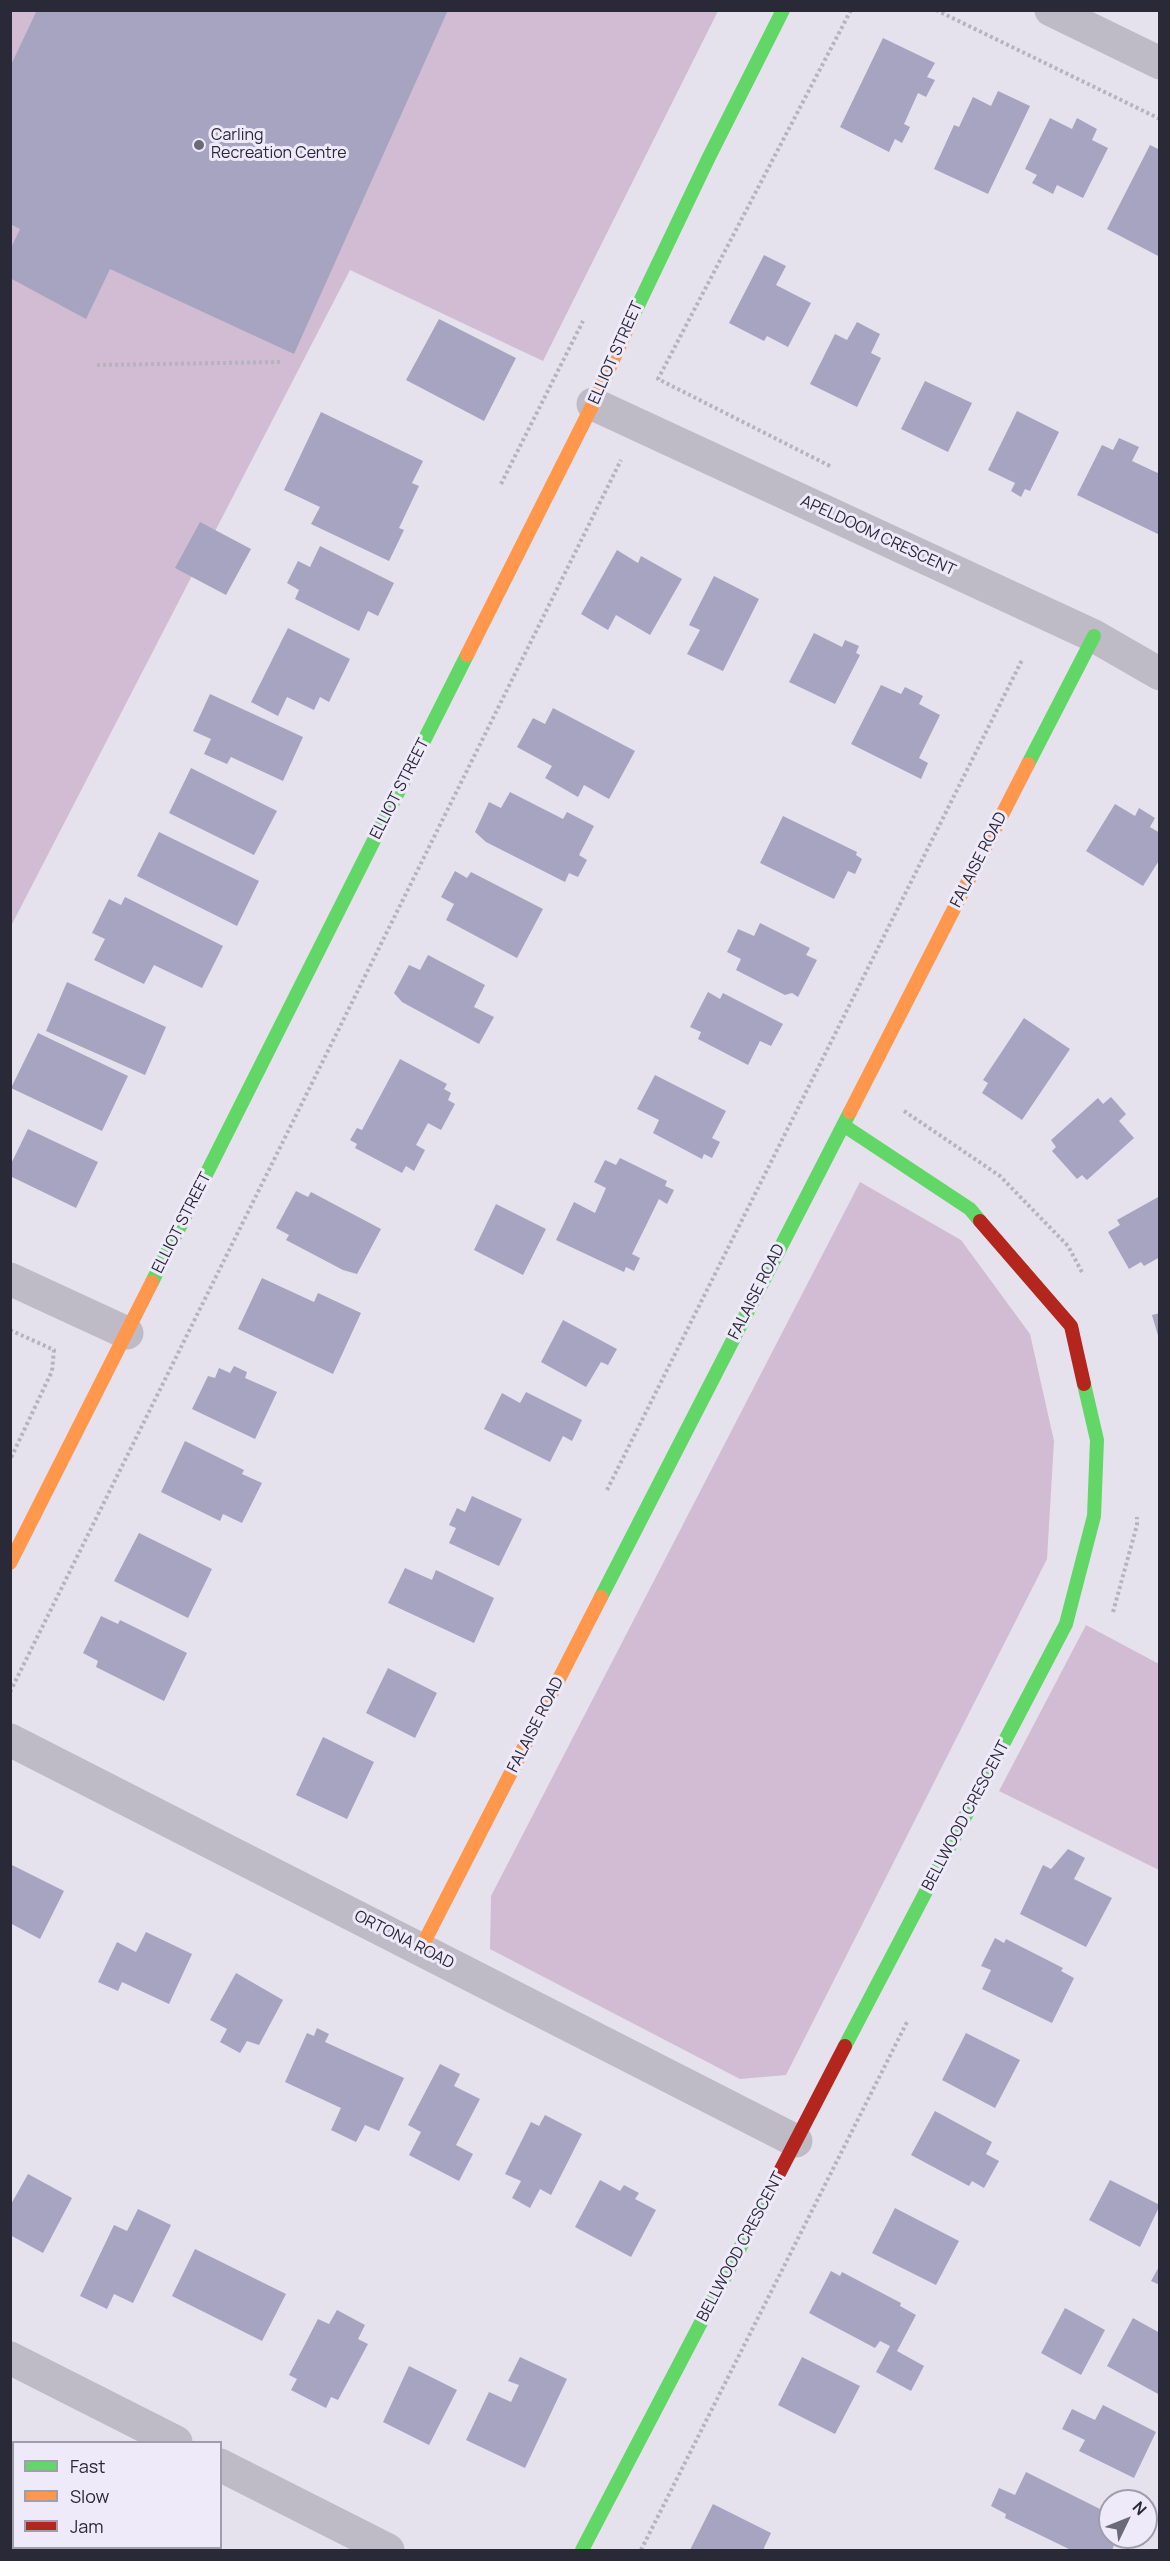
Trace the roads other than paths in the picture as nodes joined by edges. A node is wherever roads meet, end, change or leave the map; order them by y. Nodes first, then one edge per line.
1 (783, 10) edge
2 (1051, 10) edge
3 (1160, 63) edge
4 (593, 404) junction
5 (1094, 636) junction
6 (1160, 674) edge
7 (843, 1125) junction
8 (10, 1279) edge
9 (127, 1333) junction
10 (10, 1563) edge
11 (10, 1740) edge
12 (421, 1948) junction
13 (796, 2141) junction
14 (10, 2358) edge
15 (174, 2441) edge
16 (222, 2466) edge
17 (388, 2550) edge
18 (582, 2550) edge

1 - 4 street, ELLIOT STREET
2 - 3 street
4 - 5 street, APELDOOM CRESCENT
4 - 9 street, ELLIOT STREET
5 - 6 street, APELDOOM CRESCENT
5 - 7 street, FALAISE ROAD
7 - 12 street, FALAISE ROAD
7 - 13 street, BELLWOOD CRESCENT
8 - 9 street
9 - 10 street, ELLIOT STREET
11 - 12 street, ORTONA ROAD
12 - 13 street, ORTONA ROAD
13 - 18 street, BELLWOOD CRESCENT
14 - 15 street
16 - 17 street

